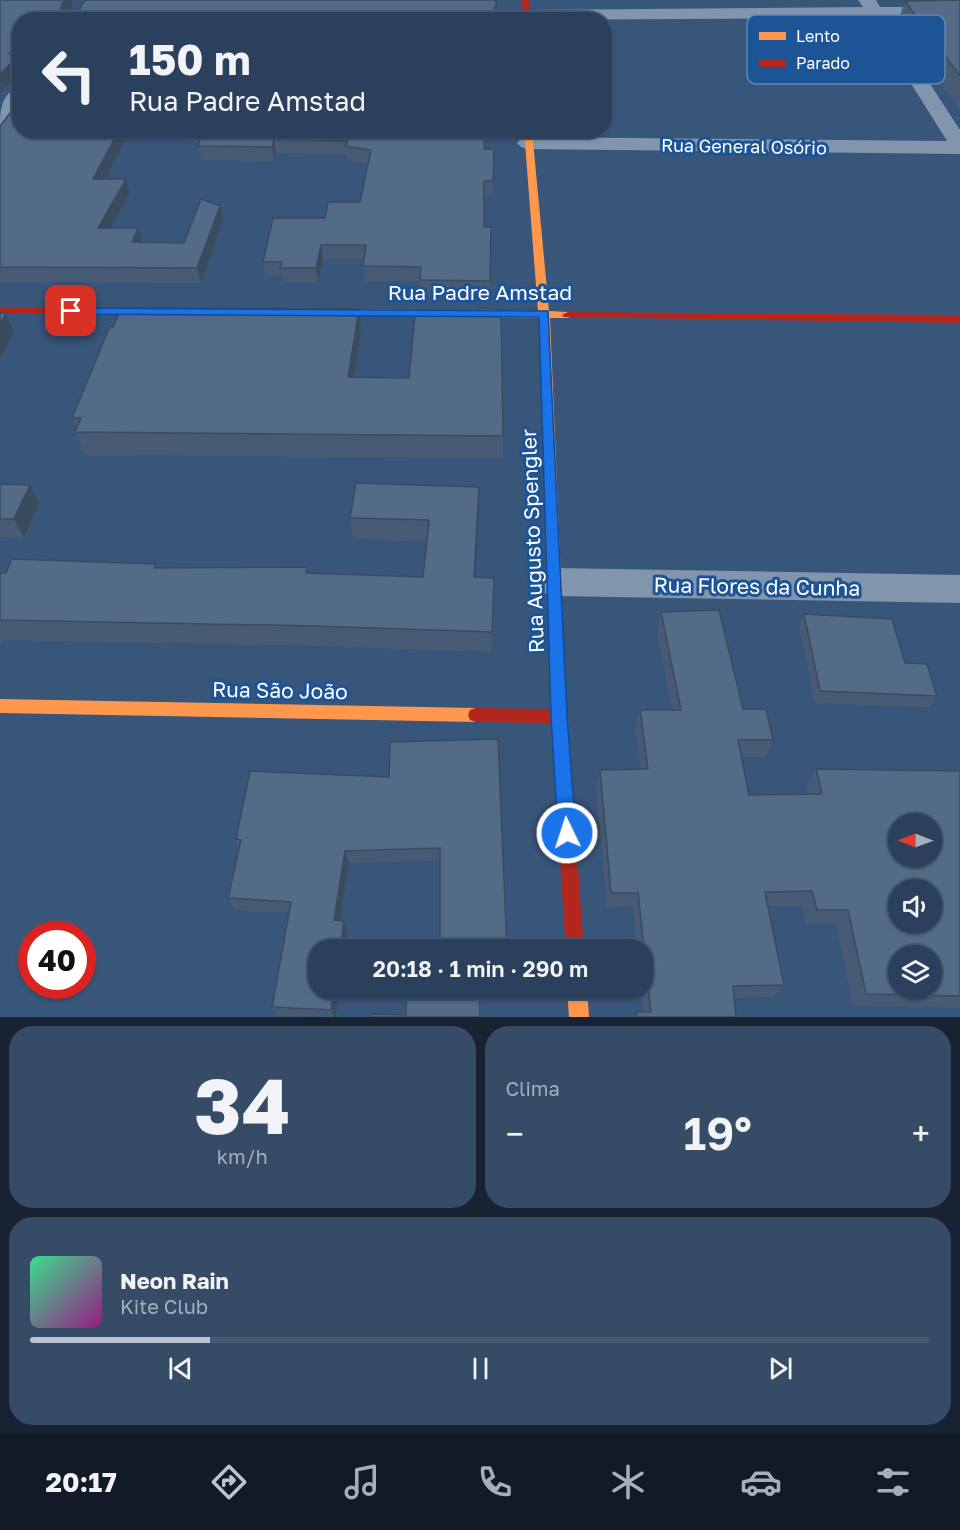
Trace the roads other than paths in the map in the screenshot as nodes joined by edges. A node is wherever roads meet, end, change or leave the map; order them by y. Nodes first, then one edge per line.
1 (870, 7) edge
2 (525, 12) edge
3 (960, 12) edge
4 (920, 84) edge
5 (528, 138) edge
6 (571, 138) edge
7 (960, 147) edge
8 (0, 311) edge
9 (177, 312) edge
10 (296, 312) edge
11 (544, 313) junction
12 (960, 319) edge
13 (554, 582) junction
14 (960, 589) edge
15 (0, 706) edge
16 (559, 716) junction
17 (574, 939) edge
18 (578, 999) edge
19 (579, 1017) edge

1 - 2 street
1 - 3 street
4 - 7 street
5 - 11 street, Rua Augusto Spengler
6 - 7 street, Rua General Osório
8 - 9 street
10 - 11 street, Rua Padre Amstad
11 - 12 street, Rua Padre Amstad
11 - 13 street, Rua Augusto Spengler
13 - 14 street, Rua Flores da Cunha
13 - 16 street, Rua Augusto Spengler
15 - 16 street, Rua São João
16 - 17 street, Rua Augusto Spengler
18 - 19 street

